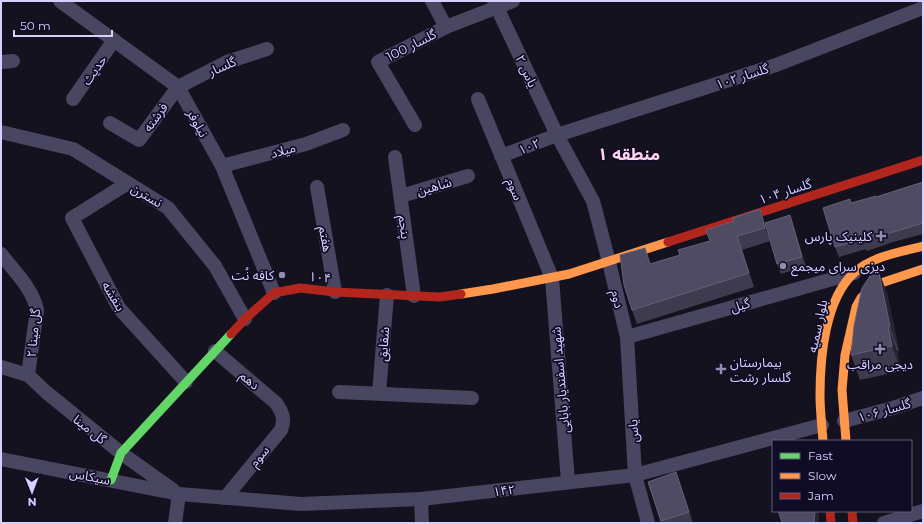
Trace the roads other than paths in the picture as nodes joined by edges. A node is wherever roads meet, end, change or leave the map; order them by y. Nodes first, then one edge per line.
1 (60, 1) edge
2 (432, 1) edge
3 (513, 1) edge
4 (496, 4) edge
5 (923, 8) edge
6 (446, 27) junction
7 (114, 40) junction
8 (267, 49) dead end
9 (178, 87) junction
10 (73, 99) dead end
11 (478, 99) dead end
12 (110, 123) dead end
13 (415, 125) dead end
14 (343, 130) dead end
15 (1, 132) edge
16 (557, 135) junction
17 (501, 156) junction
18 (395, 157) dead end
19 (923, 160) edge
20 (222, 166) junction
21 (468, 176) dead end
22 (128, 184) junction
23 (317, 186) dead end
24 (400, 196) junction
25 (923, 246) edge
26 (1, 254) edge
27 (609, 262) junction
28 (923, 269) edge
29 (854, 273) junction
30 (552, 278) junction
31 (335, 292) junction
32 (274, 293) junction
33 (387, 295) junction
34 (414, 296) junction
35 (245, 319) junction
36 (627, 337) junction
37 (215, 351) junction
38 (1, 367) edge
39 (28, 375) junction
40 (186, 382) junction
41 (339, 392) dead end
42 (378, 393) junction
43 (472, 398) dead end
44 (923, 398) edge
45 (282, 411) joint
46 (833, 423) junction
47 (824, 440) edge
48 (845, 440) edge
49 (121, 453) junction
50 (1, 459) edge
51 (635, 475) junction
52 (112, 480) junction
53 (568, 482) junction
54 (179, 494) junction
55 (225, 498) junction
56 (421, 499) junction
57 (923, 511) edge
58 (830, 512) edge
59 (852, 512) edge
60 (175, 523) edge
61 (422, 523) edge
62 (648, 523) edge
63 (831, 523) edge
64 (853, 523) edge
65 (884, 523) edge

1 - 7 street, نیلوفر
2 - 6 street
3 - 4 street, گلسار 100
4 - 6 street, گلسار 100
4 - 16 street, یاس ۲
5 - 16 street, گلسار ۱۰۲
6 - 13 street, گلسار 100
7 - 9 street, نیلوفر
7 - 10 street, حدیث
8 - 9 street, گلسار
9 - 12 street, فرشته
9 - 20 street, نیلوفر
11 - 17 street, سوم
14 - 20 street, میلاد
15 - 22 street, نسترن
16 - 17 street, ۱۰۲
16 - 27 street, یاس ۲
17 - 30 street, سوم
18 - 24 street, پنجم
19 - 27 street, گلسار ۱۰۴
20 - 32 street, نیلوفر
21 - 24 street, شاهین
22 - 35 street, نسترن
22 - 40 street, بنفشه
23 - 31 street, هفتم
24 - 34 street, پنجم
25 - 29 street, بلوار سمیه
26 - 39 street, گل مینا ۲
27 - 30 street, ۱۰۴
27 - 36 street, دوم
28 - 46 street, بلوار سمیه
29 - 36 street, گیل
29 - 46 street, بلوار سمیه
30 - 34 street, ۱۰۴
30 - 53 street, شهید اسفندیار بابایی
31 - 32 street, ۱۰۴
31 - 33 street, ۱۰۴
32 - 35 street
33 - 34 street, ۱۰۴
33 - 42 street, شقایق
35 - 37 street
36 - 51 street, یاس
37 - 40 street
37 - 45 street, دهم
38 - 39 street, گل مینا
39 - 49 street, گل مینا
40 - 49 street
41 - 42 street
42 - 43 street
44 - 46 street, گلسار ۱۰۶
45 - 55 street, سوم
46 - 47 street, بلوار سمیه
46 - 48 street, بلوار سمیه
46 - 51 street, ۱۴۲
49 - 52 street
49 - 54 street, گل مینا
50 - 52 street, سیکاس
51 - 53 street, ۱۴۲
51 - 62 street, یاس
52 - 54 street, سیکاس
53 - 56 street, ۱۴۲
54 - 55 street, ۱۴۲
54 - 60 street
55 - 56 street, ۱۴۲
56 - 61 street
57 - 65 street
58 - 63 street
59 - 64 street

